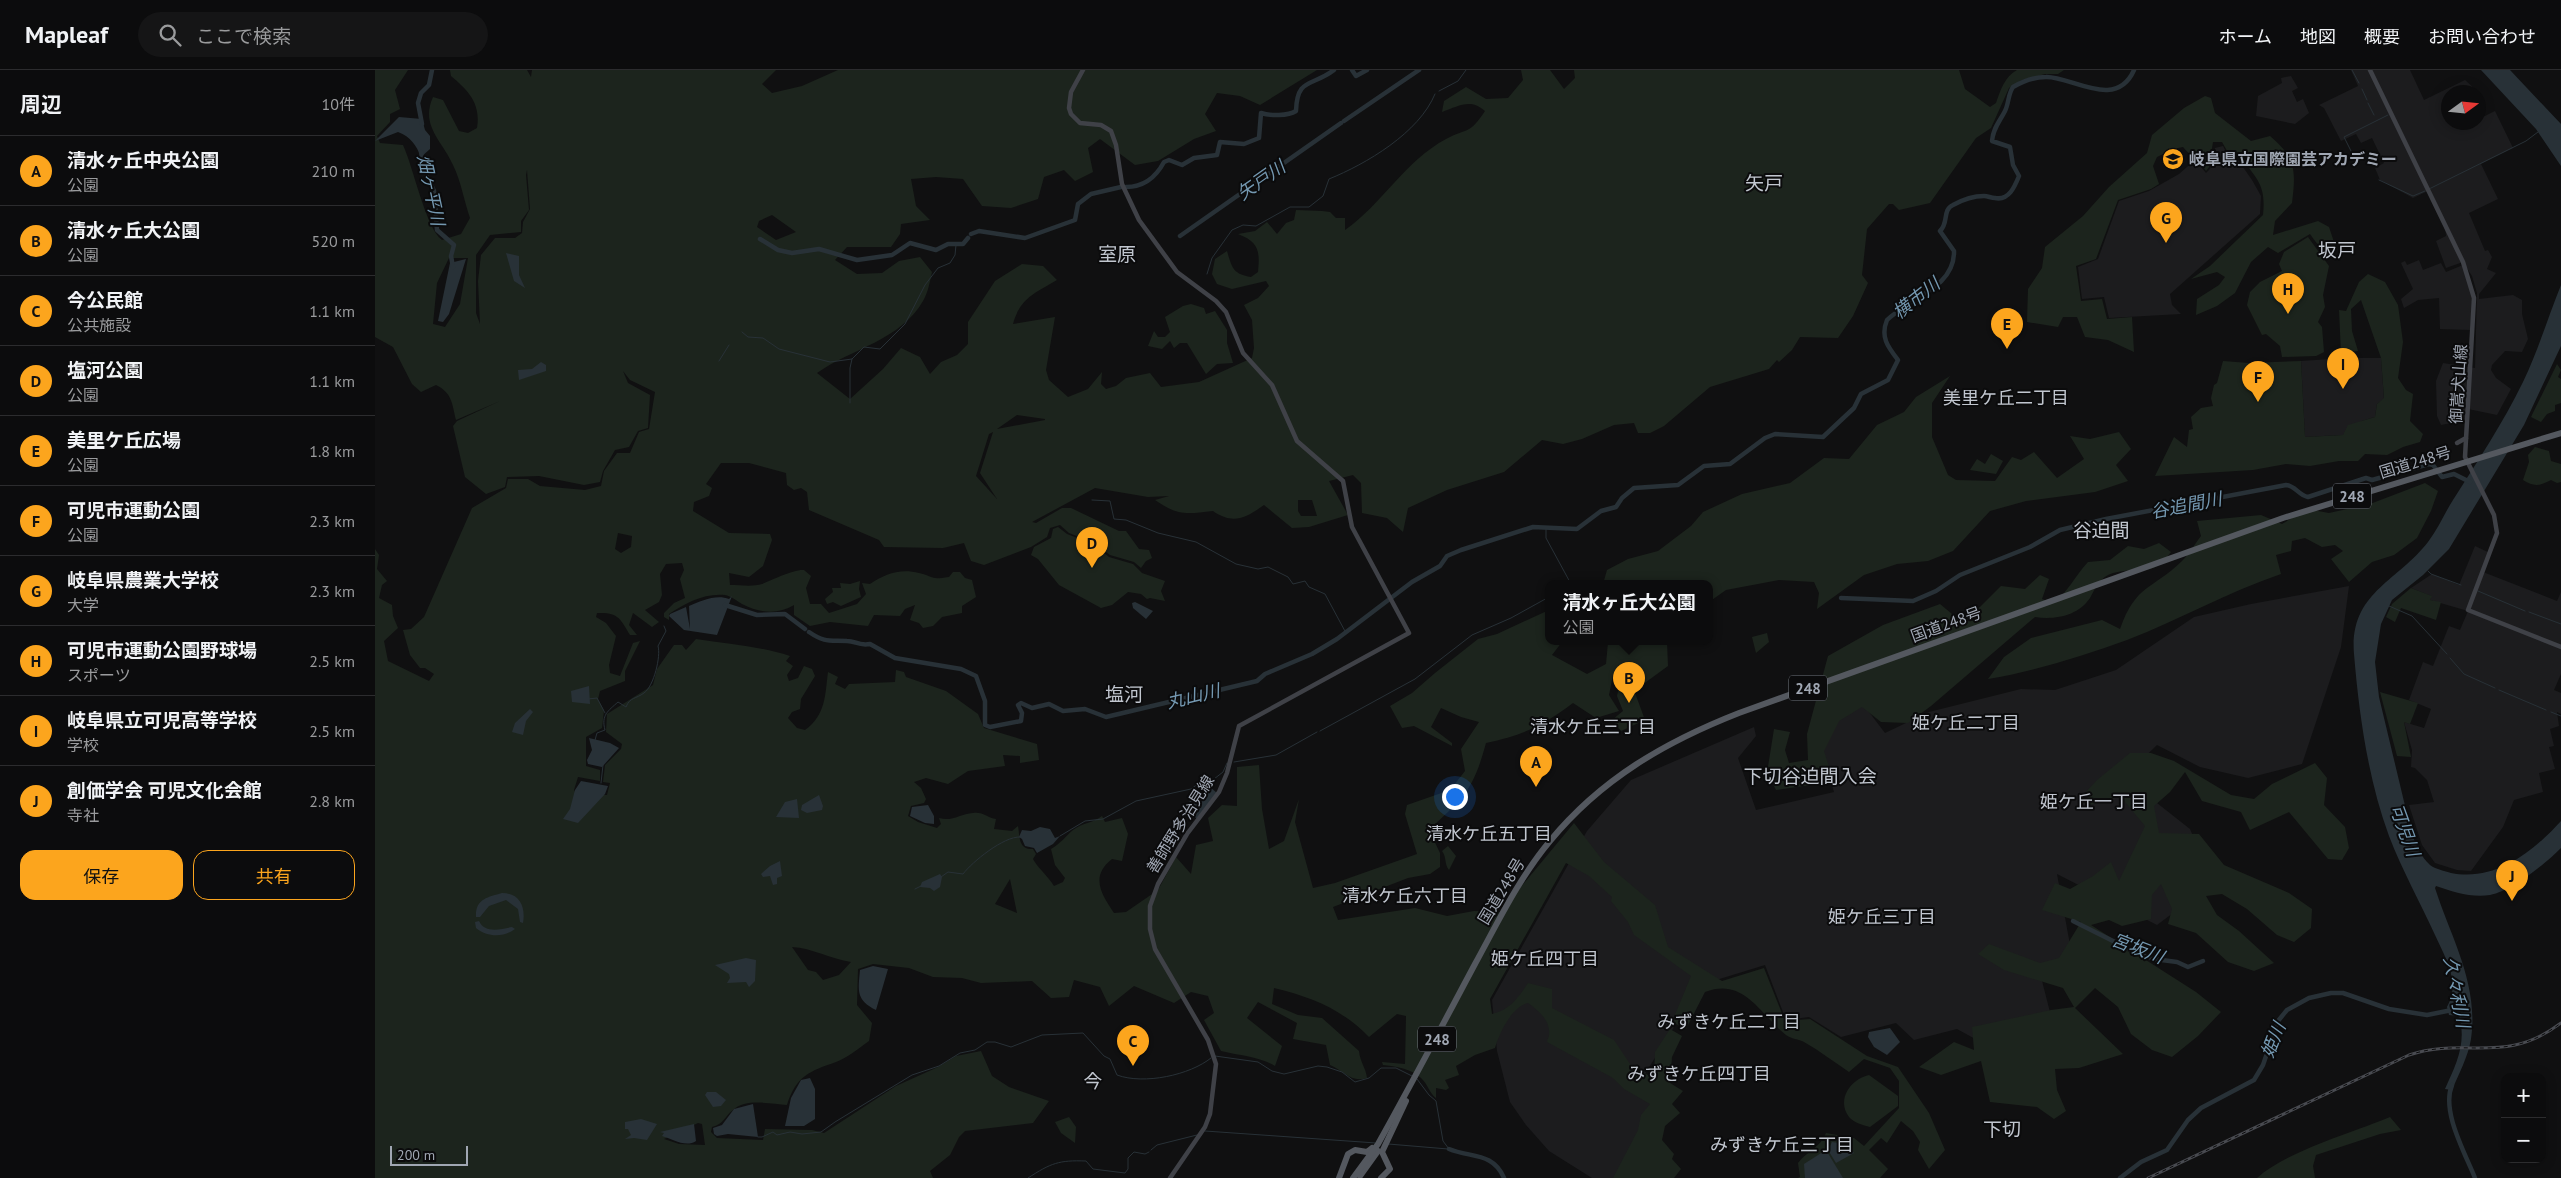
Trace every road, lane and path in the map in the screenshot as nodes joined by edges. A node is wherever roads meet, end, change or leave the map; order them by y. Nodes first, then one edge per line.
1 (1083, 70) edge
2 (2370, 70) edge
3 (2561, 432) edge
4 (2467, 438) junction
5 (2457, 443) dead end
6 (2561, 647) edge
7 (1418, 1075) junction
8 (1380, 1143) junction
9 (1355, 1150) junction
10 (1387, 1161) junction
11 (1170, 1178) edge
12 (1339, 1178) edge
13 (1352, 1178) edge
14 (1361, 1178) edge
15 (1381, 1178) edge

1 - 11 main road, 善師野多治見線
2 - 4 main road, 御嵩犬山線
3 - 7 highway, 国道248号 / 248
4 - 5 main road
4 - 6 main road, 御嵩犬山線
7 - 8 highway, 国道248号 / 248
7 - 8 highway, 国道248号 / 248
8 - 9 highway
8 - 10 highway
8 - 13 highway, 国道248号 / 248
8 - 14 highway, 国道248号 / 248
9 - 12 highway
9 - 13 highway
10 - 14 highway
10 - 15 highway

